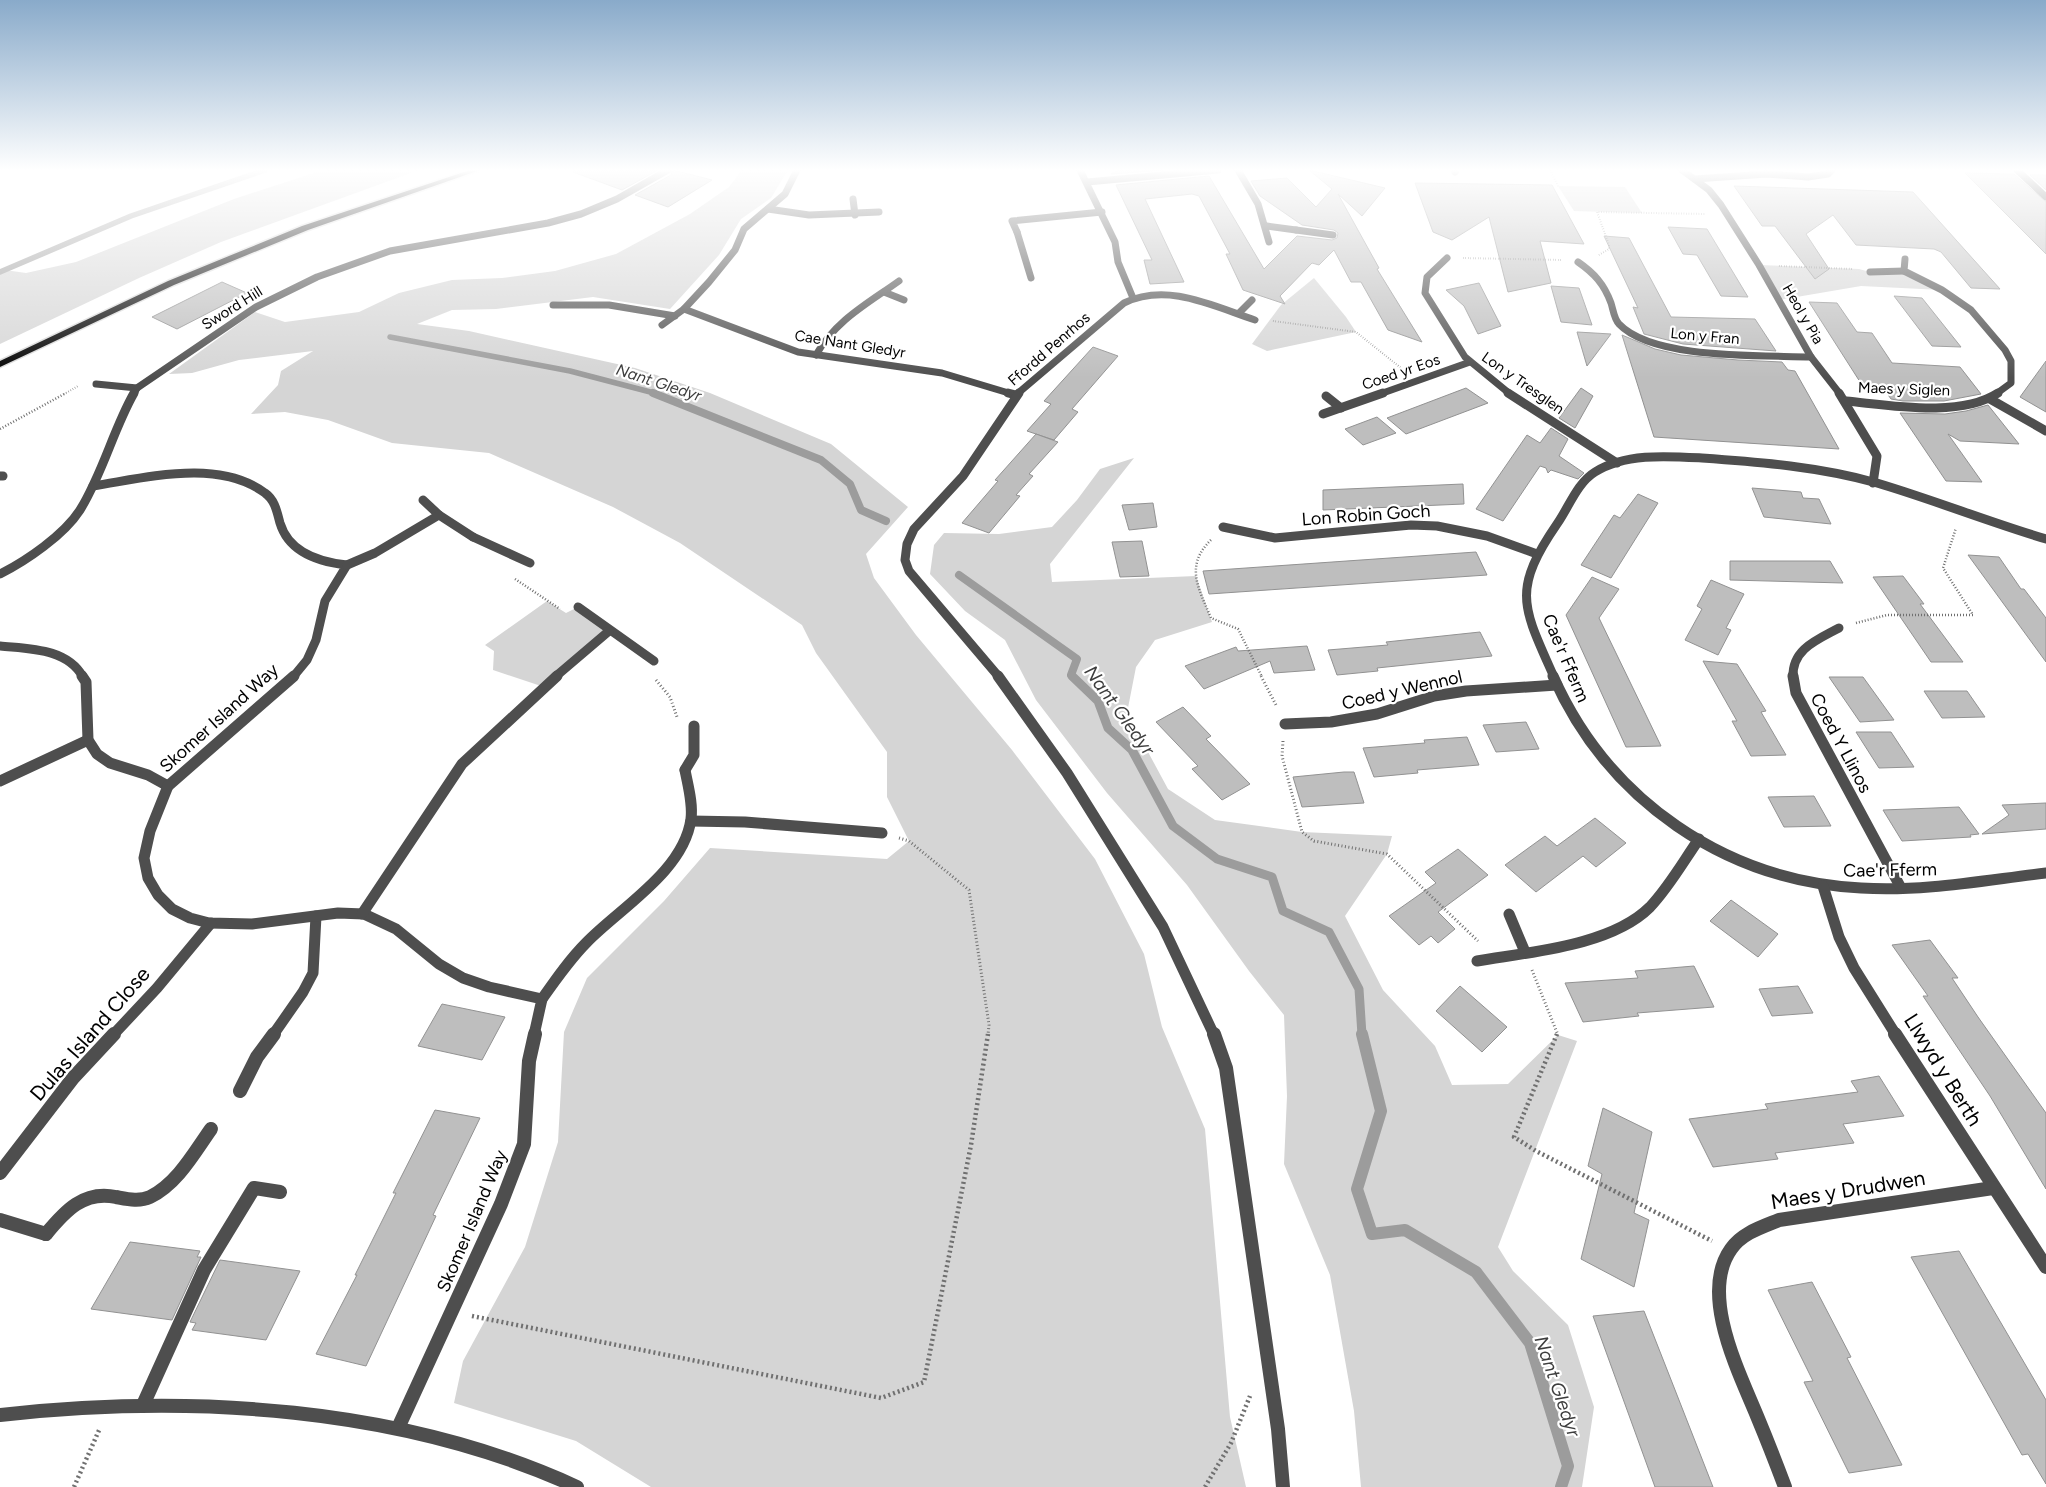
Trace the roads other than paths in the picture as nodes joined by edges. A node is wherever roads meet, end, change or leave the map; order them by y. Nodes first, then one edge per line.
1 (277, 239) edge
2 (455, 239) edge
3 (740, 239) edge
4 (1019, 239) edge
5 (1114, 239) edge
6 (1743, 239) edge
7 (1447, 258) road end
8 (1906, 259) dead end
9 (1578, 262) road end
10 (1904, 271) junction
11 (1870, 272) road end
12 (1032, 278) dead end
13 (899, 281) dead end
14 (884, 292) junction
15 (1133, 298) junction
16 (904, 300) dead end
17 (1252, 300) dead end
18 (553, 305) dead end
19 (684, 309) junction
20 (1239, 313) junction
21 (675, 316) junction
22 (1255, 320) road end
23 (662, 325) dead end
24 (816, 355) junction
25 (1811, 356) junction
26 (1470, 362) junction
27 (0, 364) edge
28 (96, 384) dead end
29 (137, 388) junction
30 (1016, 395) junction
31 (1326, 396) dead end
32 (1990, 399) junction
33 (1846, 400) junction
34 (1341, 408) junction
35 (1324, 414) dead end
36 (2046, 431) edge
37 (1617, 463) junction
38 (1873, 482) junction
39 (93, 486) junction
40 (423, 500) dead end
41 (439, 515) junction
42 (1223, 527) road end
43 (2046, 540) edge
44 (1537, 554) junction
45 (530, 564) dead end
46 (347, 565) junction
47 (0, 574) edge
48 (578, 607) dead end
49 (1839, 628) road end
50 (609, 632) junction
51 (0, 646) edge
52 (654, 661) road end
53 (1557, 685) junction
54 (1285, 724) road end
55 (694, 726) dead end
56 (88, 740) junction
57 (0, 780) edge
58 (168, 786) junction
59 (691, 821) junction
60 (882, 833) road end
61 (1699, 839) junction
62 (2046, 873) edge
63 (1823, 886) junction
64 (1901, 888) junction
65 (362, 914) junction
66 (1509, 914) dead end
67 (316, 916) junction
68 (211, 923) junction
69 (1526, 952) junction
70 (1477, 961) dead end
71 (542, 999) junction
72 (240, 1091) dead end
73 (210, 1129) dead end
74 (0, 1173) edge
75 (1993, 1188) junction
76 (280, 1192) dead end
77 (0, 1220) edge
78 (2046, 1267) edge
79 (143, 1405) junction
80 (0, 1415) edge
81 (398, 1428) junction
82 (577, 1487) edge
83 (1282, 1487) edge
84 (1785, 1487) edge

1 - 27 main road
2 - 29 street, Sword Hill
3 - 19 street
4 - 12 street
5 - 15 street
6 - 25 street, Heol y Pia
7 - 26 street, Lon y Tresglen
8 - 10 street
9 - 25 street, Lon y Fran
10 - 11 street
10 - 32 street, Maes y Siglen
13 - 14 street
14 - 16 street
14 - 24 street
15 - 20 street, Ffordd Penrhos
15 - 30 street, Ffordd Penrhos
17 - 20 street
18 - 21 street
19 - 21 street
19 - 24 street, Cae Nant Gledyr
20 - 22 street, Ffordd Penrhos
21 - 23 street
24 - 30 street, Cae Nant Gledyr
25 - 33 street, Heol y Pia
26 - 34 street, Coed yr Eos
26 - 37 street, Lon y Tresglen
28 - 29 street
29 - 39 street, Sword Hill
30 - 83 street, Ffordd Penrhos
31 - 34 street
32 - 33 street, Maes y Siglen
32 - 36 street
33 - 38 street, Heol y Pia
34 - 35 street, Coed yr Eos
37 - 38 street, Cae'r Fferm
37 - 44 street, Cae'r Fferm
38 - 43 street, Cae'r Fferm
39 - 46 street
39 - 47 street, Sword Hill
40 - 41 street
41 - 45 street
41 - 46 street
42 - 44 street, Lon Robin Goch
44 - 53 street, Cae'r Fferm
46 - 58 street, Skomer Island Way
48 - 50 street
49 - 64 street, Coed Y Llinos
50 - 52 street
50 - 65 street
51 - 56 street
53 - 54 street, Coed y Wennol
53 - 61 street, Cae'r Fferm
55 - 59 street
56 - 57 street
56 - 58 street
58 - 68 street, Skomer Island Way
59 - 60 street
59 - 71 street
61 - 63 street, Cae'r Fferm
61 - 69 street
62 - 64 street, Cae'r Fferm
63 - 64 street, Cae'r Fferm
63 - 75 street, Llwyd y Berth
65 - 67 street, Skomer Island Way
65 - 71 street, Skomer Island Way
66 - 69 street
67 - 68 street, Skomer Island Way
67 - 72 street
68 - 74 street, Dulas Island Close
69 - 70 street
71 - 81 street, Skomer Island Way
73 - 77 street
75 - 78 street, Llwyd y Berth
75 - 84 street, Maes y Drudwen
76 - 79 street
79 - 80 street
79 - 81 street
81 - 82 street

